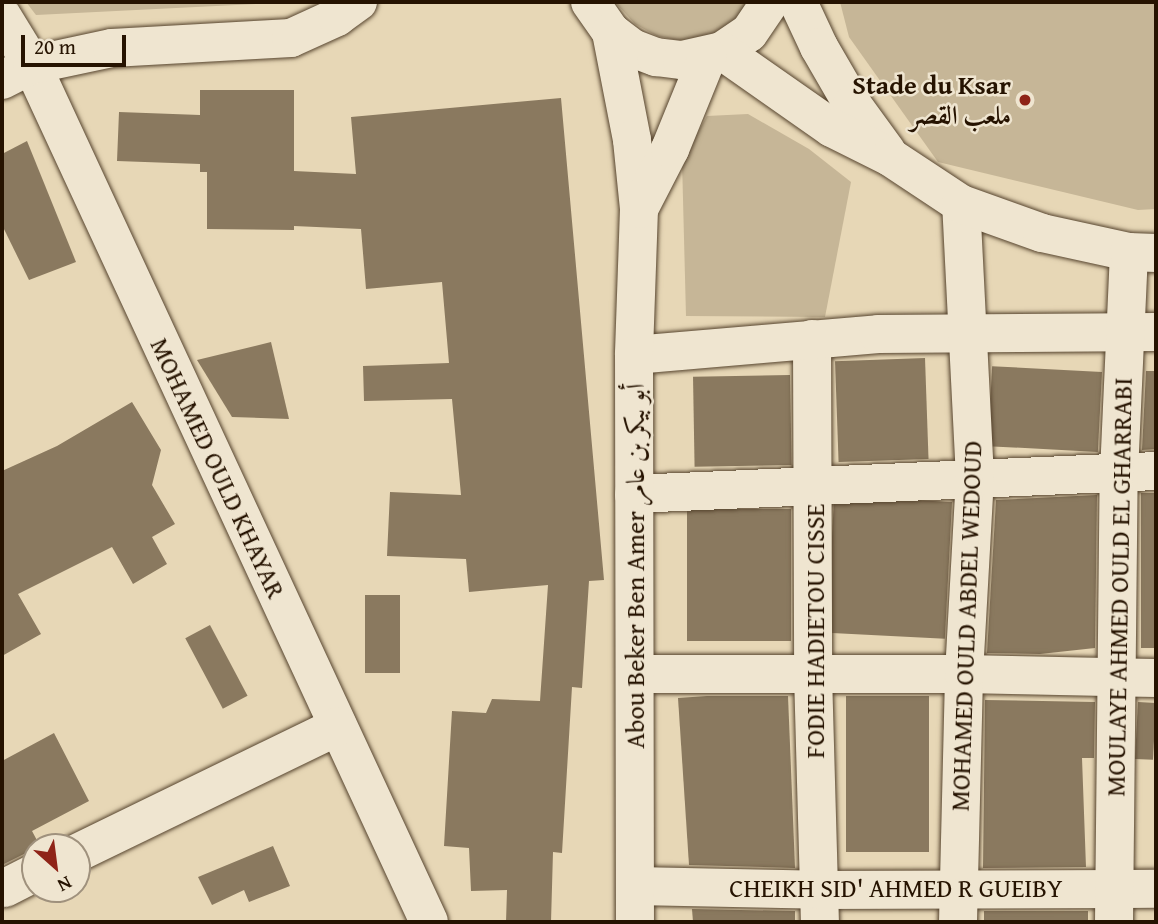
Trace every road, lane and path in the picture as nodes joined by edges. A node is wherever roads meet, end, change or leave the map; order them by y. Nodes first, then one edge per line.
1 (358, 2) edge
2 (770, 2) edge
3 (798, 2) edge
4 (595, 11) edge
5 (2, 16) edge
6 (715, 54) junction
7 (17, 73) edge
8 (890, 157) junction
9 (961, 204) junction
10 (639, 209) junction
11 (1143, 252) edge
12 (1141, 332) edge
13 (966, 333) junction
14 (812, 339) junction
15 (634, 355) junction
16 (1156, 471) edge
17 (1119, 473) junction
18 (975, 478) junction
19 (814, 484) junction
20 (634, 494) junction
21 (637, 674) junction
22 (813, 674) junction
23 (964, 674) junction
24 (1156, 678) edge
25 (1117, 680) junction
26 (338, 726) junction
27 (91, 846) edge
28 (1156, 889) edge
29 (635, 904) edge
30 (958, 904) edge
31 (820, 906) edge
32 (1113, 906) edge
33 (429, 922) edge

1 - 7 street
2 - 6 street
3 - 8 street
4 - 6 street
4 - 10 street, Abou Beker Ben Amer أبو بيكر بن عامر
5 - 7 street, MOHAMED OULD KHAYAR
6 - 8 street
6 - 10 street, Abou Beker Ben Amer أبو بيكر بن عامر
7 - 26 street, MOHAMED OULD KHAYAR
8 - 9 street
9 - 11 street
9 - 13 street, MOHAMED OULD ABDEL WEDOUD
10 - 15 street, Abou Beker Ben Amer أبو بيكر بن عامر
11 - 12 street, MOULAYE AHMED OULD EL GHARRABI
12 - 13 street
12 - 17 street, MOULAYE AHMED OULD EL GHARRABI
13 - 14 street
13 - 18 street, MOHAMED OULD ABDEL WEDOUD
14 - 15 street
14 - 19 street, FODIE HADIETOU CISSE
15 - 20 street, Abou Beker Ben Amer أبو بيكر بن عامر
16 - 17 street
17 - 18 street
17 - 25 street, MOULAYE AHMED OULD EL GHARRABI
18 - 19 street
18 - 23 street, MOHAMED OULD ABDEL WEDOUD
19 - 20 street
19 - 22 street, FODIE HADIETOU CISSE
20 - 21 street, Abou Beker Ben Amer أبو بيكر بن عامر
21 - 22 street
21 - 29 street, Abou Beker Ben Amer أبو بيكر بن عامر
22 - 23 street
22 - 31 street, FODIE HADIETOU CISSE
23 - 25 street
23 - 30 street, MOHAMED OULD ABDEL WEDOUD
24 - 25 street
25 - 32 street, MOULAYE AHMED OULD EL GHARRABI
26 - 27 street
26 - 33 street, MOHAMED OULD KHAYAR
28 - 32 street, CHEIKH SID' AHMED R GUEIBY
29 - 31 street, CHEIKH SID' AHMED R GUEIBY
30 - 31 street, CHEIKH SID' AHMED R GUEIBY
30 - 32 street, CHEIKH SID' AHMED R GUEIBY

